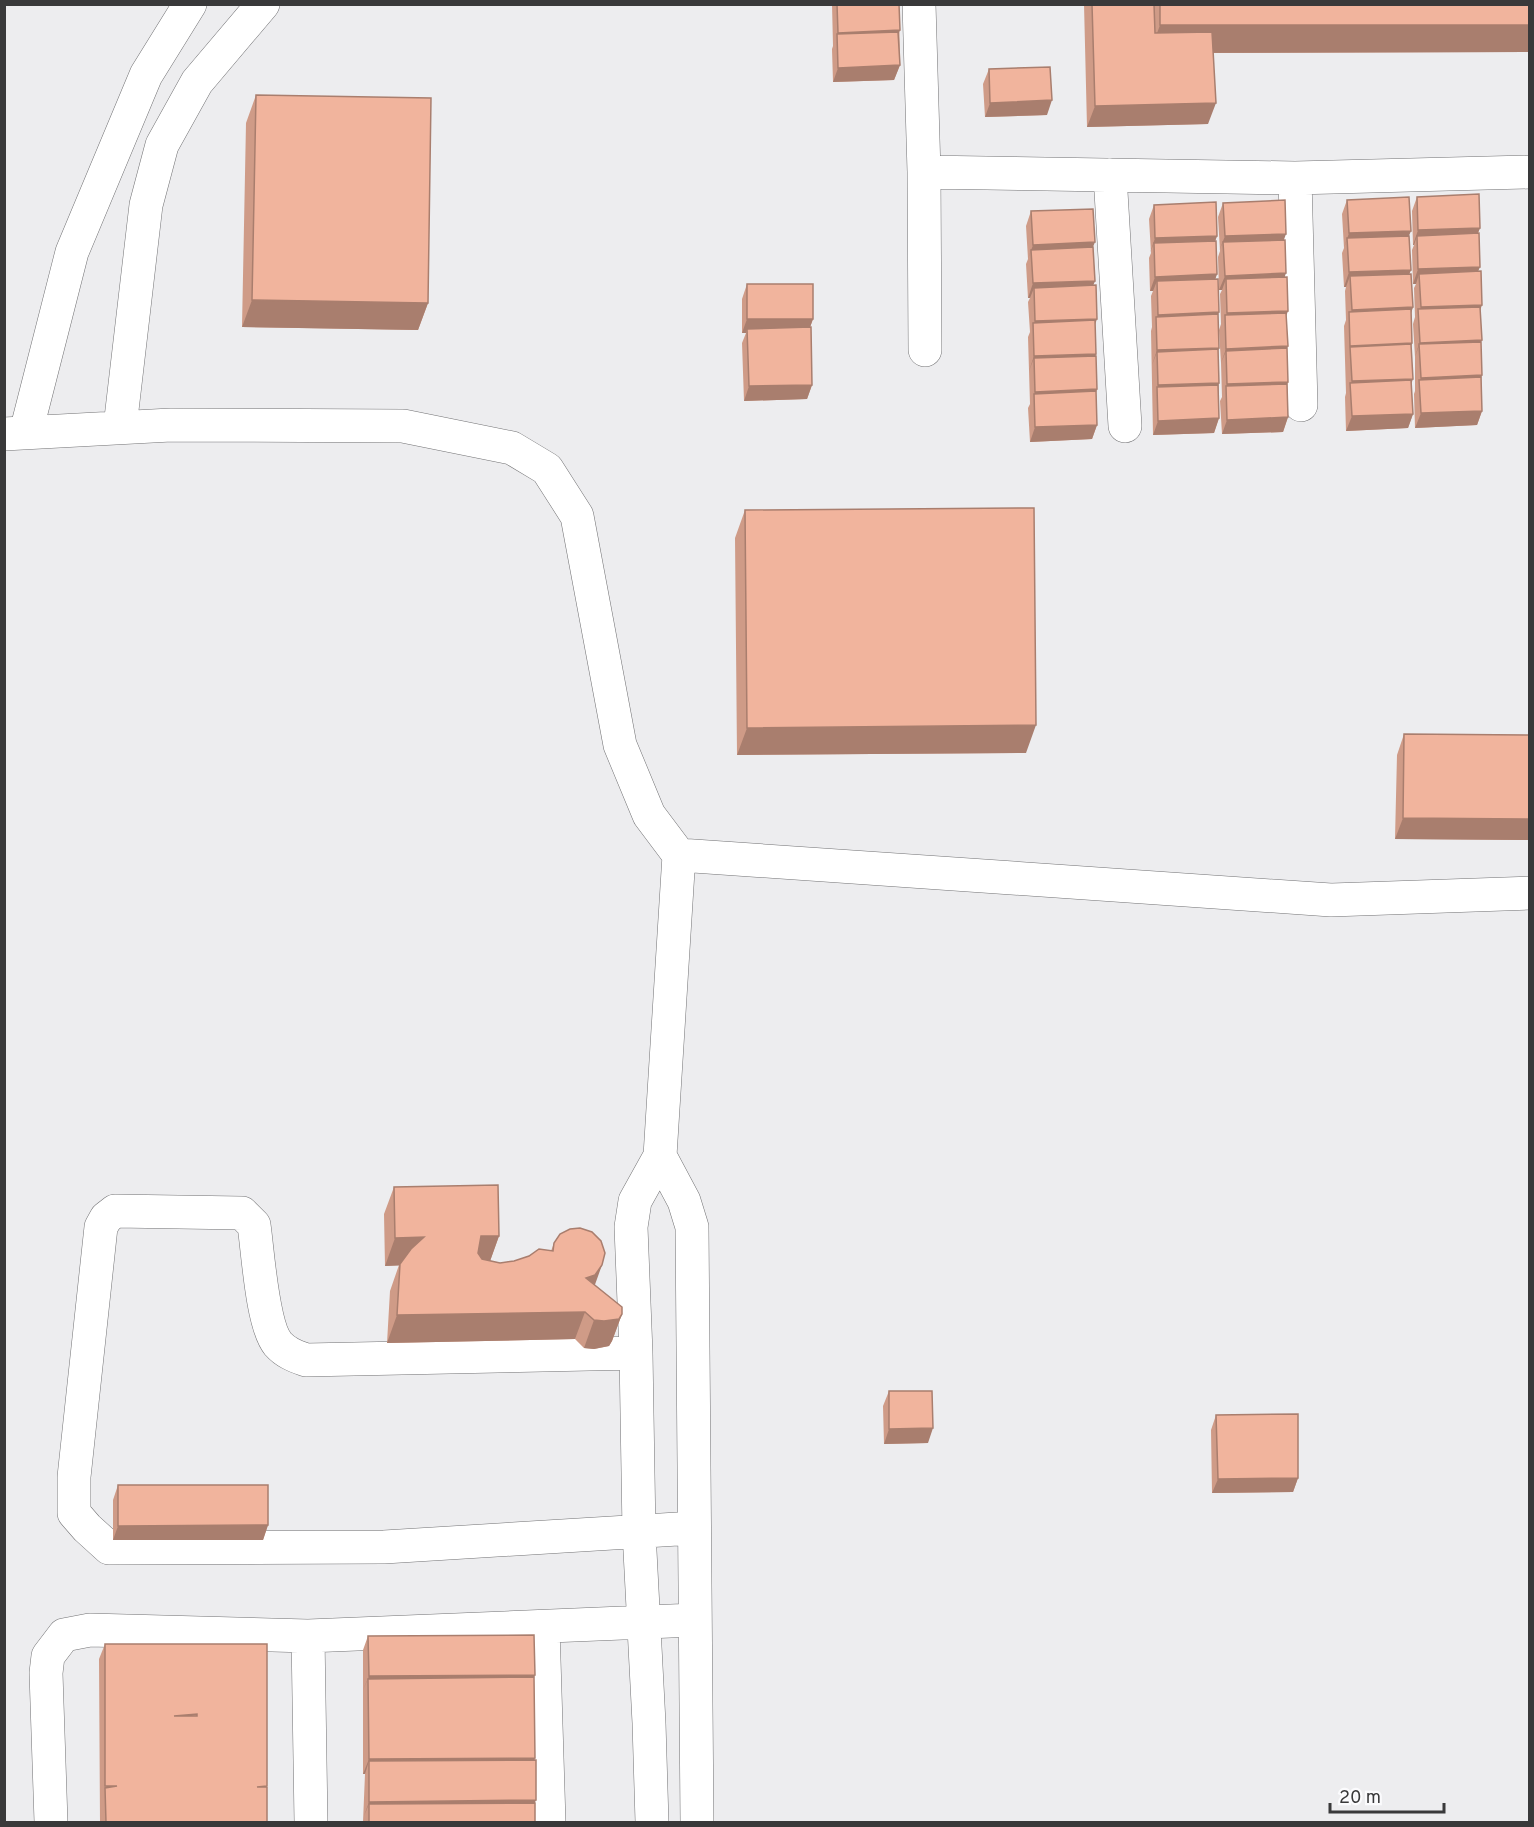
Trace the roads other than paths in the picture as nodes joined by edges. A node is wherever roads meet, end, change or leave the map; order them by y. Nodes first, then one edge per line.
1 (190, 4) edge
2 (262, 4) edge
3 (919, 4) edge
4 (924, 172) junction
5 (1530, 172) edge
6 (1110, 175) junction
7 (1295, 178) junction
8 (925, 350) dead end
9 (1301, 405) dead end
10 (1125, 426) dead end
11 (120, 427) junction
12 (15, 433) edge
13 (679, 855) junction
14 (1530, 893) edge
15 (660, 1156) junction
16 (636, 1353) junction
17 (694, 1528) junction
18 (639, 1532) junction
19 (644, 1620) junction
20 (695, 1620) junction
21 (543, 1627) junction
22 (308, 1636) junction
23 (51, 1822) edge
24 (310, 1822) edge
25 (549, 1822) edge
26 (652, 1822) edge
27 (697, 1822) edge

1 - 12 street
2 - 11 street
3 - 4 street
4 - 6 street
4 - 8 street
5 - 7 street
6 - 7 street
6 - 10 street
7 - 9 street
11 - 12 street
11 - 13 street
13 - 14 street
13 - 15 street
15 - 16 street
15 - 17 street
16 - 18 street
16 - 18 street
17 - 18 street
17 - 20 street
18 - 19 street
19 - 20 street
19 - 21 street
19 - 26 street
20 - 27 street
21 - 22 street
21 - 25 street
22 - 23 street
22 - 24 street

